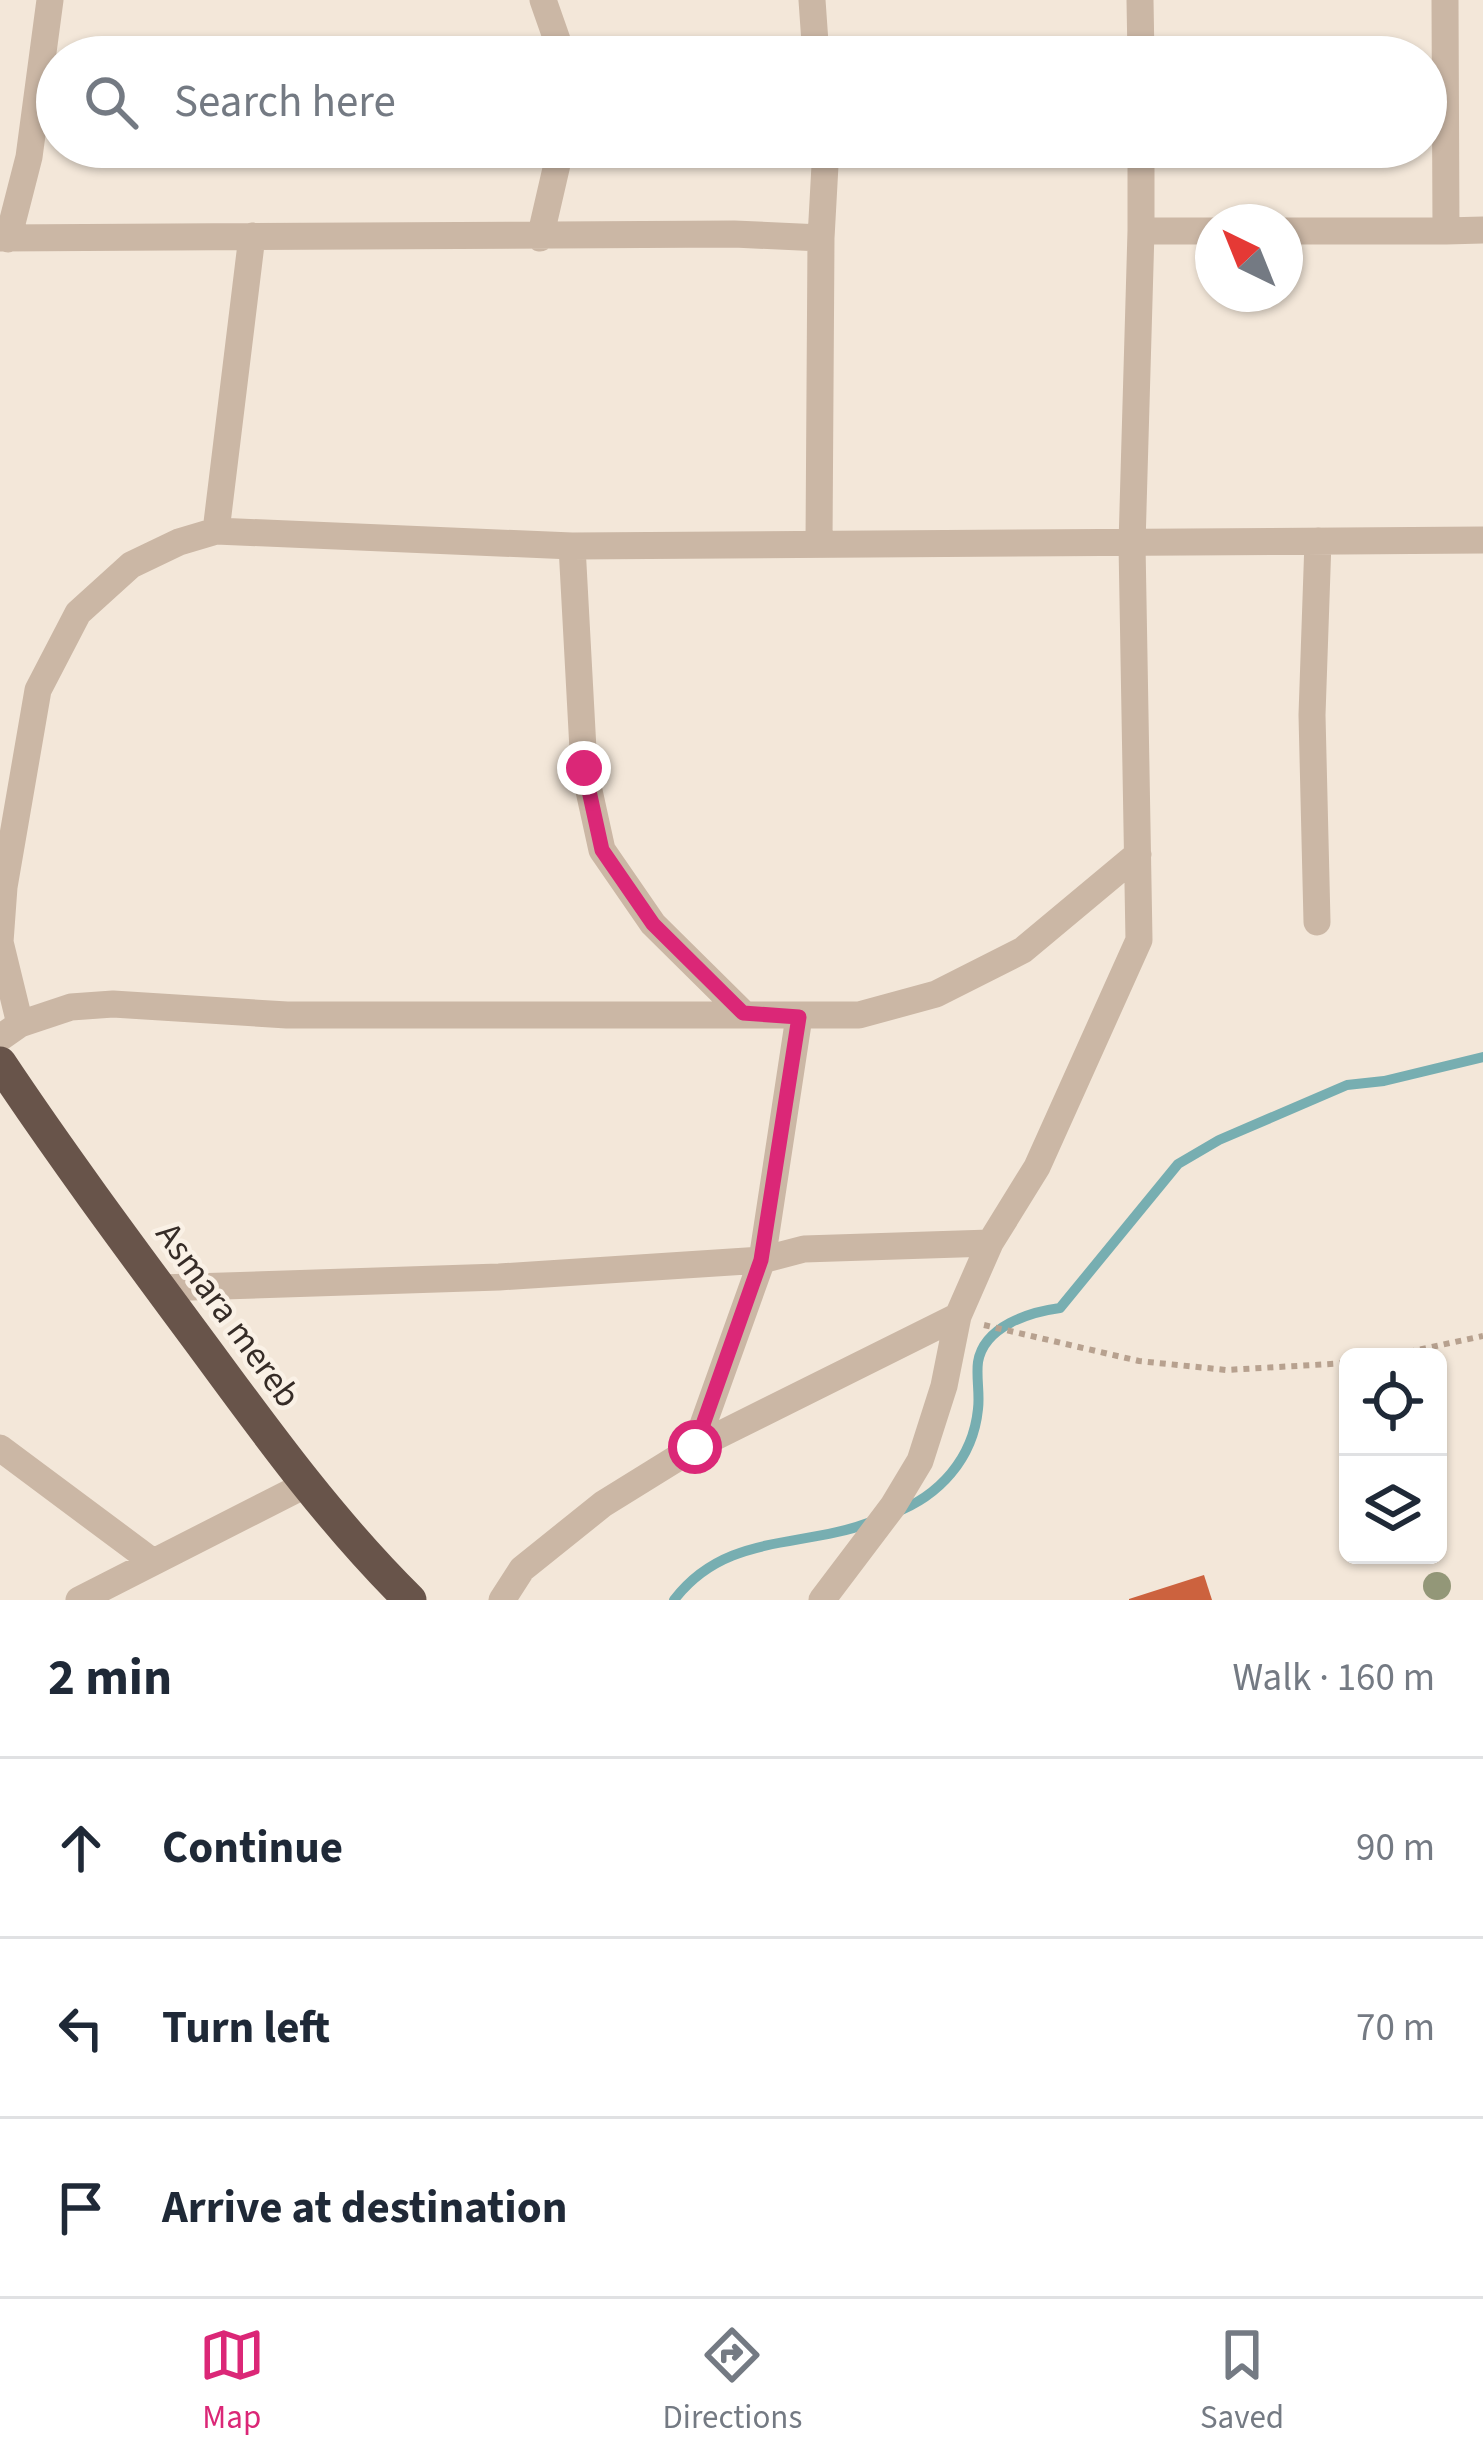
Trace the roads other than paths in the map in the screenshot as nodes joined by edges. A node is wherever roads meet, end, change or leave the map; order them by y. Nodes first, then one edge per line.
1 (50, 0) edge
2 (543, 0) edge
3 (812, 0) edge
4 (1140, 0) edge
5 (1444, 0) edge
6 (45, 36) edge
7 (556, 36) edge
8 (815, 36) edge
9 (1141, 36) edge
10 (1444, 36) edge
11 (36, 105) edge
12 (557, 168) edge
13 (825, 168) edge
14 (1141, 168) edge
15 (1445, 168) edge
16 (1483, 230) edge
17 (1141, 231) junction
18 (1195, 231) edge
19 (1303, 231) edge
20 (1446, 231) junction
21 (252, 236) junction
22 (4, 238) edge
23 (540, 238) junction
24 (821, 238) junction
25 (216, 531) junction
26 (1483, 539) edge
27 (819, 542) junction
28 (1318, 542) junction
29 (1132, 544) junction
30 (572, 546) junction
31 (1138, 854) junction
32 (1317, 922) dead end
33 (743, 1013) junction
34 (799, 1017) junction
35 (10, 1031) edge
36 (0, 1063) edge
37 (990, 1243) junction
38 (761, 1260) junction
39 (160, 1288) junction
40 (958, 1316) junction
41 (695, 1447) junction
42 (0, 1448) edge
43 (307, 1484) junction
44 (153, 1562) junction
45 (80, 1600) edge
46 (410, 1600) edge
47 (502, 1600) edge
48 (822, 1600) edge

1 - 6 street
2 - 7 street
3 - 8 street
4 - 9 street
5 - 10 street
11 - 22 street
12 - 23 street
13 - 24 street
14 - 17 street
15 - 20 street
16 - 20 street
17 - 18 street
17 - 29 street
19 - 20 street
21 - 22 street
21 - 23 street
21 - 25 street
23 - 24 street
24 - 27 street
25 - 30 street
25 - 35 street
26 - 28 street
27 - 29 street
27 - 30 street
28 - 29 street
28 - 32 street
29 - 31 street
30 - 33 street
31 - 34 street
31 - 37 street
33 - 34 street
33 - 35 street
34 - 38 street
36 - 39 highway, Asmara mereb
37 - 38 street
37 - 40 street
38 - 39 street
38 - 41 street
39 - 43 highway, Asmara mereb
40 - 41 street
40 - 48 street
41 - 47 street
42 - 44 street
43 - 44 street
43 - 46 highway, Asmara mereb
44 - 45 street

